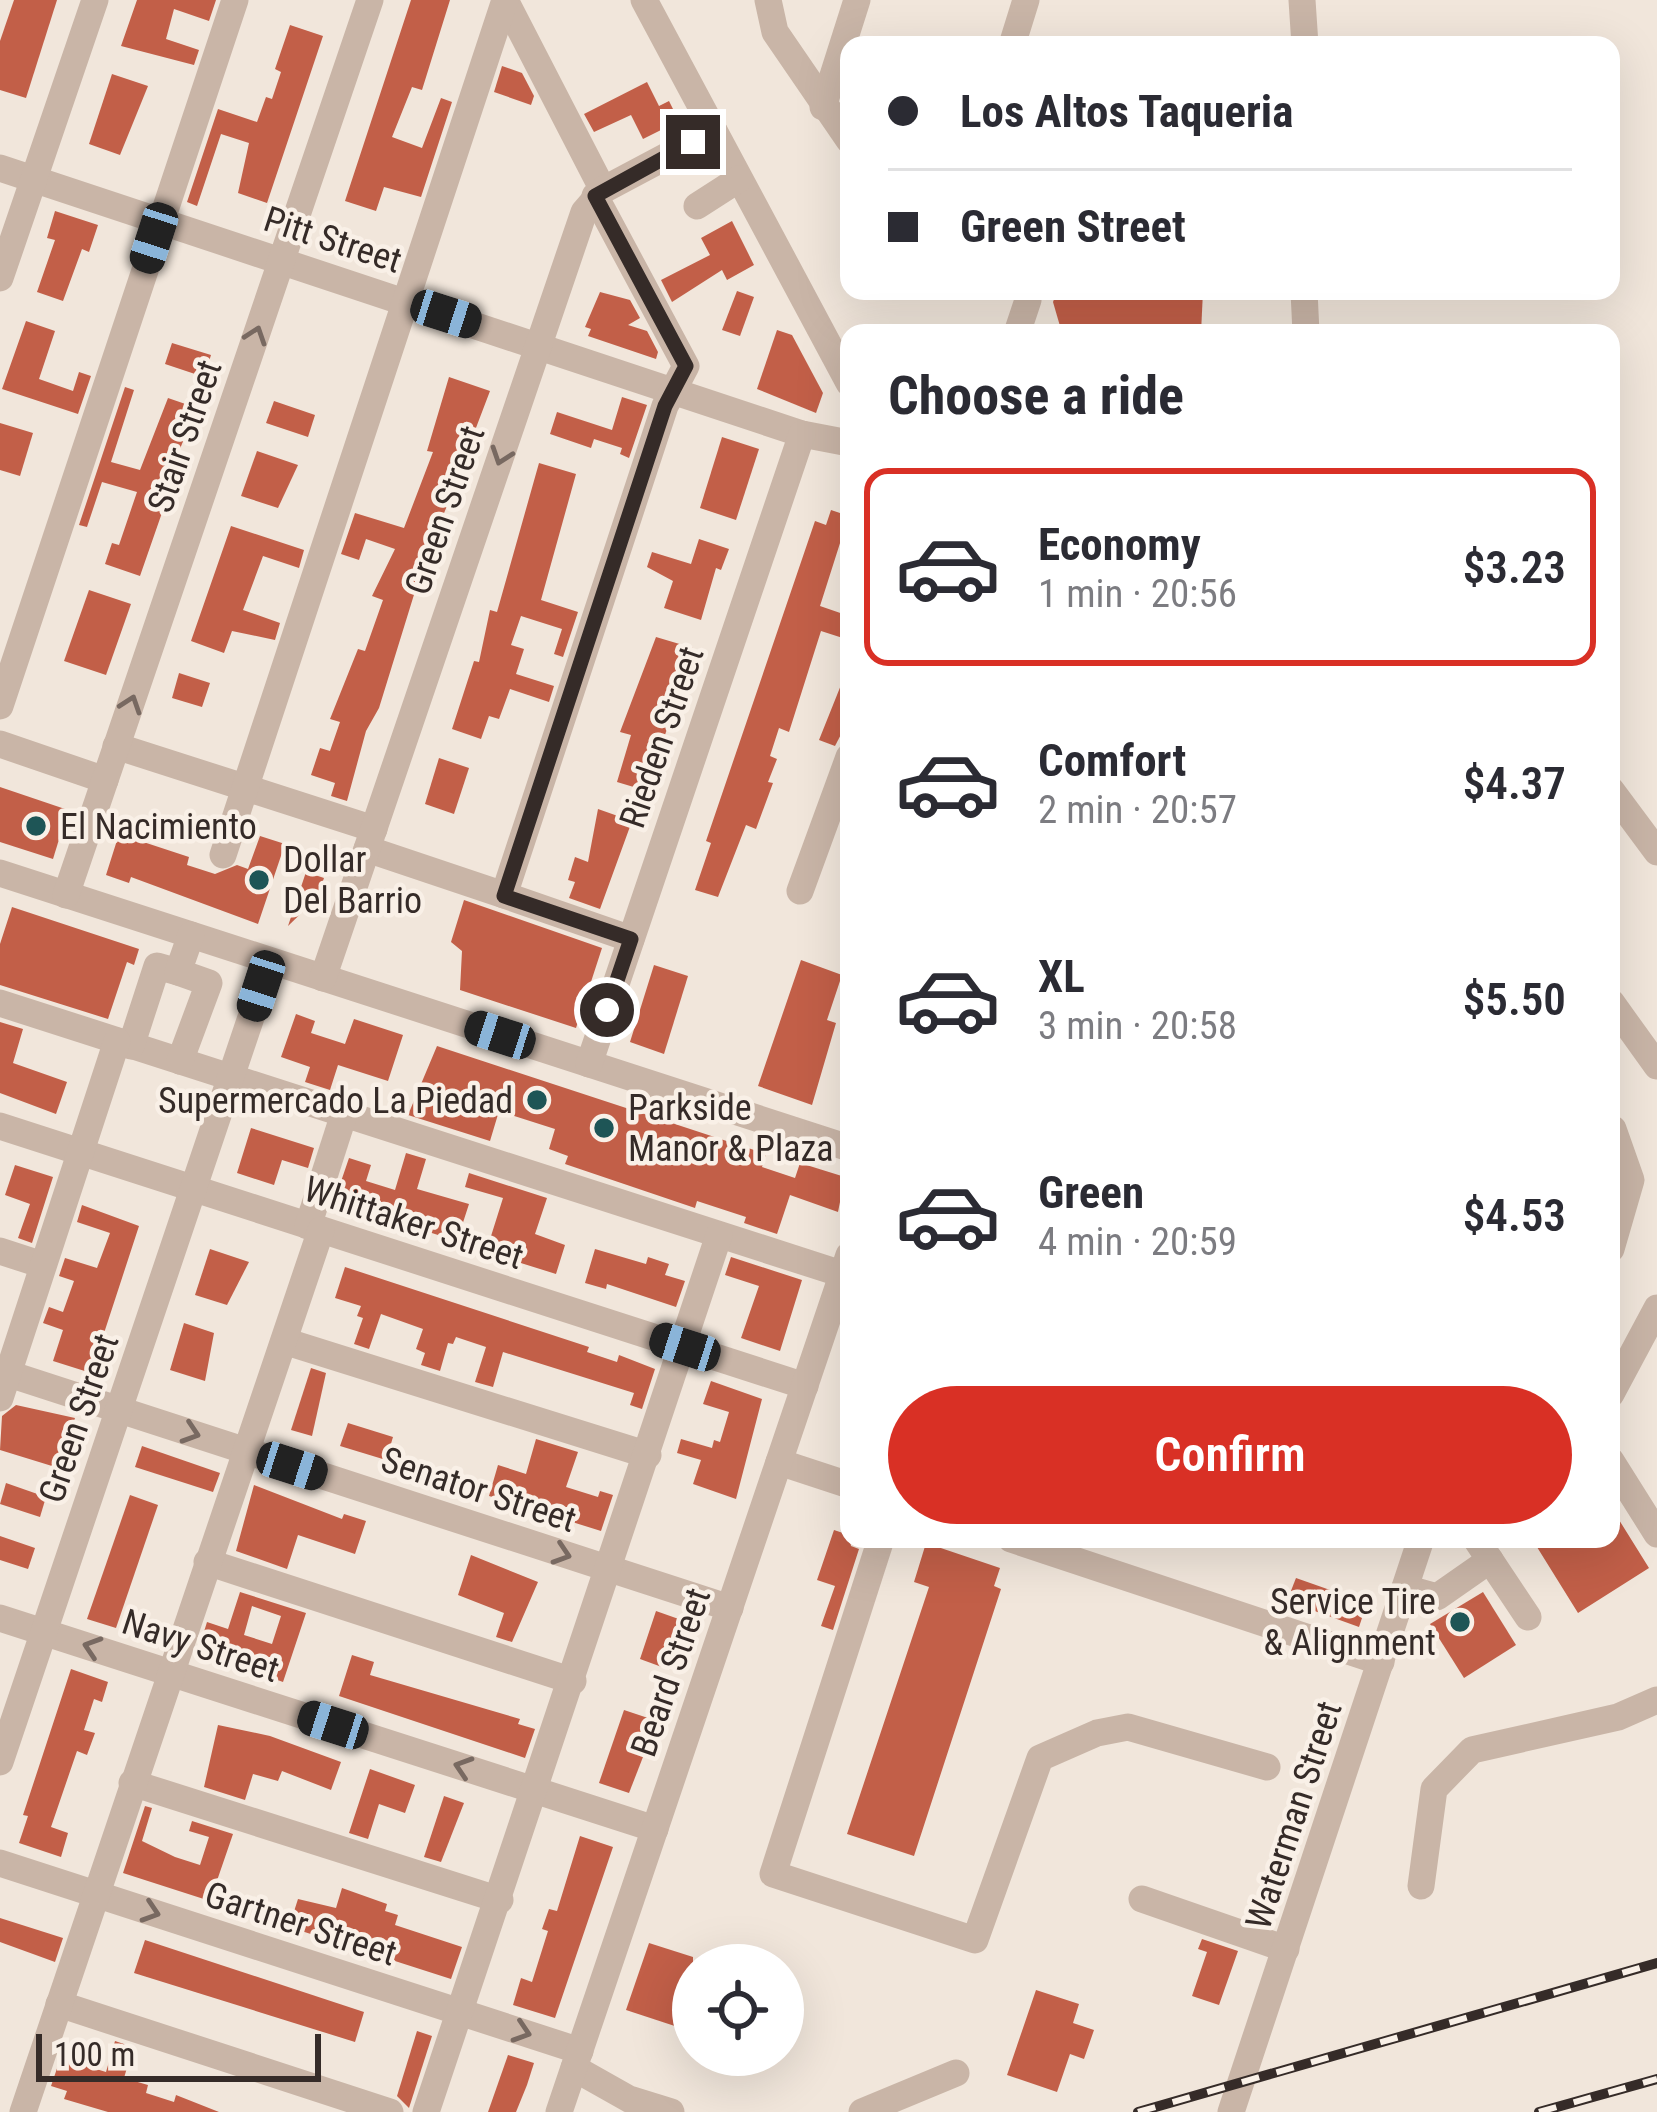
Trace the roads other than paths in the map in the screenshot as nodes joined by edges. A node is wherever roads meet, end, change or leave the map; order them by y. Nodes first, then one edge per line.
1 (95, 0) edge
2 (235, 0) edge
3 (370, 0) edge
4 (505, 0) edge
5 (644, 0) edge
6 (768, 0) edge
7 (857, 0) edge
8 (1026, 0) edge
9 (1302, 0) edge
10 (846, 36) edge
11 (1015, 36) edge
12 (1304, 36) edge
13 (840, 54) edge
14 (823, 107) junction
15 (840, 129) edge
16 (713, 131) junction
17 (0, 168) edge
18 (34, 178) junction
19 (739, 178) junction
20 (599, 193) junction
21 (698, 206) dead end
22 (160, 221) junction
23 (282, 260) junction
24 (0, 278) edge
25 (1028, 300) dead end
26 (410, 302) junction
27 (1020, 324) edge
28 (539, 345) junction
29 (840, 366) edge
30 (674, 391) junction
31 (802, 434) junction
32 (840, 440) edge
33 (0, 706) edge
34 (0, 743) edge
35 (116, 746) junction
36 (105, 780) junction
37 (840, 782) edge
38 (246, 786) junction
39 (1620, 802) edge
40 (370, 839) junction
41 (1657, 852) edge
42 (223, 855) dead end
43 (0, 873) edge
44 (800, 891) dead end
45 (66, 895) junction
46 (504, 896) junction
47 (191, 935) junction
48 (638, 946) junction
49 (270, 961) junction
50 (178, 972) junction
51 (323, 978) junction
52 (0, 1003) edge
53 (1620, 1015) edge
54 (191, 1032) junction
55 (124, 1043) junction
56 (240, 1050) junction
57 (181, 1061) junction
58 (589, 1064) junction
59 (1657, 1066) edge
60 (230, 1078) junction
61 (344, 1114) junction
62 (0, 1126) edge
63 (840, 1144) edge
64 (80, 1152) junction
65 (1620, 1152) edge
66 (193, 1189) junction
67 (1620, 1216) edge
68 (314, 1228) junction
69 (719, 1235) junction
70 (0, 1251) edge
71 (840, 1263) edge
72 (43, 1265) junction
73 (1657, 1308) edge
74 (840, 1312) edge
75 (284, 1341) junction
76 (685, 1347) junction
77 (1620, 1377) edge
78 (3, 1381) edge
79 (805, 1386) junction
80 (118, 1410) junction
81 (246, 1451) junction
82 (648, 1455) junction
83 (779, 1462) junction
84 (1620, 1475) edge
85 (840, 1482) edge
86 (1657, 1534) edge
87 (878, 1548) edge
88 (1038, 1548) edge
89 (1418, 1548) edge
90 (1483, 1550) edge
91 (208, 1562) junction
92 (610, 1569) junction
93 (1406, 1588) junction
94 (730, 1608) junction
95 (1528, 1617) dead end
96 (0, 1618) edge
97 (44, 1632) junction
98 (1382, 1662) junction
99 (169, 1672) junction
100 (573, 1681) junction
101 (1657, 1700) edge
102 (0, 1762) edge
103 (1267, 1767) dead end
104 (132, 1783) junction
105 (538, 1791) junction
106 (655, 1829) junction
107 (0, 1863) edge
108 (1421, 1886) dead end
109 (95, 1894) junction
110 (500, 1900) junction
111 (1142, 1900) dead end
112 (1286, 1949) junction
113 (59, 2004) junction
114 (462, 2012) junction
115 (577, 2059) junction
116 (956, 2073) dead end
117 (23, 2112) edge
118 (390, 2112) edge
119 (427, 2112) edge
120 (559, 2112) edge
121 (671, 2112) edge
122 (862, 2112) edge
123 (1231, 2112) edge

1 - 18 street
2 - 22 street
3 - 23 street, Stair Street
4 - 20 street
4 - 26 street
5 - 16 street
6 - 14 street
7 - 10 street
8 - 11 street
9 - 12 street
13 - 14 street
14 - 15 street
16 - 19 street
16 - 20 street
17 - 18 street, Pitt Street
18 - 22 street, Pitt Street
18 - 24 street
19 - 21 street
19 - 29 street
20 - 28 street, Green Street
20 - 30 street
22 - 23 street, Pitt Street
22 - 33 street
23 - 26 street, Pitt Street
35 -> 23 street, Stair Street
25 - 27 street
26 - 28 street, Pitt Street
26 - 38 street
28 - 30 street, Pitt Street
28 -> 40 street, Green Street
30 - 31 street, Pitt Street
30 - 46 street
31 - 32 street, Pitt Street
31 - 48 street, Rieden Street
34 - 36 street
35 - 36 street, Stair Street
35 - 38 street
36 - 45 street, Stair Street
37 - 44 street
38 - 40 street
38 - 42 street
39 - 41 street
40 - 46 street
40 - 51 street, Green Street
43 - 45 street
45 - 47 street
46 - 48 street
47 - 49 street
47 - 50 street
48 - 58 street, Rieden Street
49 - 51 street
49 - 56 street, Green Street
50 - 54 street
50 - 55 street
51 - 58 street
52 - 55 street
53 - 59 street
54 - 56 street
54 - 57 street
55 - 57 street
55 - 64 street
56 - 60 street, Green Street
57 - 60 street
58 - 63 street
60 - 61 street
60 - 66 street, Green Street
61 - 68 street
61 - 69 street
62 - 64 street, Whittaker Street
64 - 66 street, Whittaker Street
64 - 72 street
65 - 67 street
66 - 68 street, Whittaker Street
66 - 80 street, Green Street
68 - 75 street
68 - 76 street, Whittaker Street
69 - 71 street
69 - 76 street
70 - 72 street
72 - 78 street
73 - 77 street
74 - 79 street, Beard Street
75 - 81 street
75 - 82 street
76 - 79 street, Whittaker Street
76 - 82 street
78 - 80 street, Senator Street
79 - 83 street, Beard Street
80 -> 81 street, Senator Street
80 - 97 street, Green Street
81 - 91 street
81 -> 92 street, Senator Street
82 - 92 street
83 - 85 street
83 - 94 street, Beard Street
84 - 86 street
87 - 103 street
88 - 98 street
89 - 93 street, Waterman Street
90 - 93 street
90 - 95 street
91 - 99 street
91 - 100 street
92 - 94 street, Senator Street
92 - 100 street
93 - 98 street, Waterman Street
94 - 106 street, Beard Street
96 - 97 street, Navy Street
99 -> 97 street, Navy Street
97 - 102 street, Green Street
98 - 112 street, Waterman Street
99 - 104 street
105 -> 99 street, Navy Street
100 - 105 street
101 - 108 street
104 - 109 street
104 - 110 street
105 - 106 street, Navy Street
105 - 110 street
106 - 115 street, Beard Street
107 - 109 street, Gartner Street
109 - 113 street
109 -> 114 street, Gartner Street
110 - 114 street
111 - 112 street
112 - 123 street, Waterman Street
113 - 117 street
113 - 118 street
114 -> 115 street, Gartner Street
114 - 119 street
115 - 120 street, Beard Street
115 - 121 street, Gartner Street
116 - 122 street

